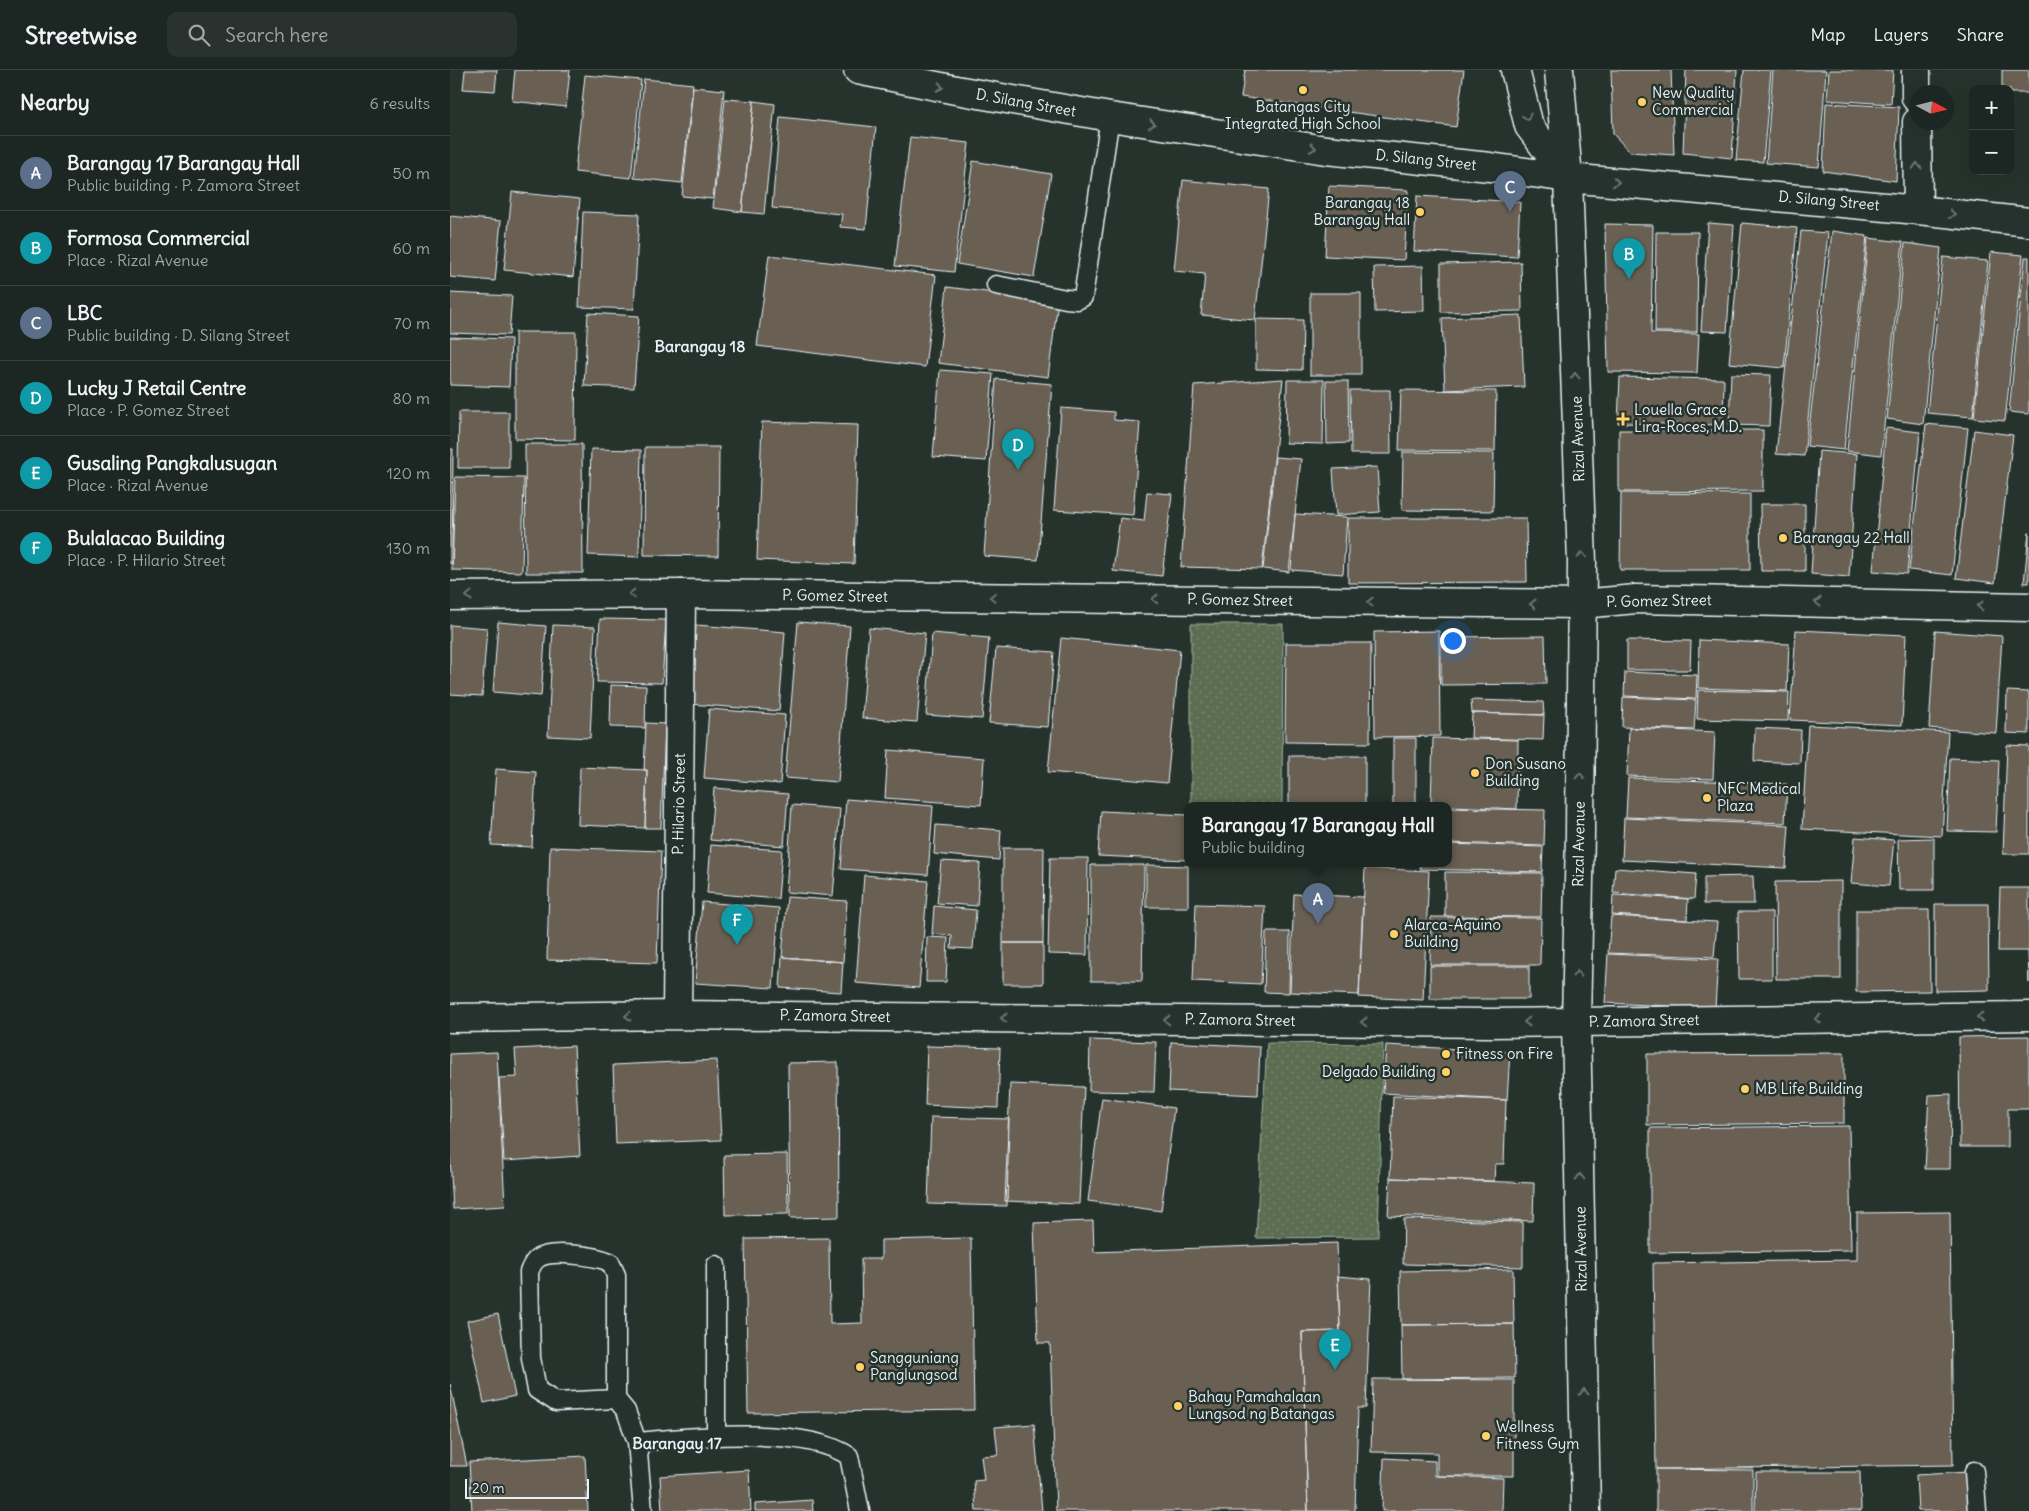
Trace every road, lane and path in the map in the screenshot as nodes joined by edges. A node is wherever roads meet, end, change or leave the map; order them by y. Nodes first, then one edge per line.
1 (858, 70) edge
2 (1514, 70) edge
3 (1560, 70) edge
4 (1916, 70) edge
5 (1916, 85) edge
6 (1110, 117) junction
7 (1917, 130) edge
8 (1568, 178) junction
9 (1918, 210) junction
10 (2029, 222) edge
11 (996, 285) dead end
12 (680, 594) junction
13 (450, 596) edge
14 (1581, 604) junction
15 (2029, 607) edge
16 (677, 1015) junction
17 (2029, 1016) edge
18 (450, 1018) edge
19 (1576, 1022) junction
20 (716, 1265) dead end
21 (616, 1399) junction
22 (716, 1435) junction
23 (637, 1442) junction
24 (1974, 1470) dead end
25 (643, 1511) edge
26 (860, 1511) edge
27 (1586, 1511) edge
28 (1977, 1511) edge

1 -> 6 street, D. Silang Street
2 -> 8 street
3 - 8 street, Rizal Avenue
4 - 5 street
6 -> 8 street, D. Silang Street
6 - 11 lane
9 -> 7 street
8 -> 9 street, D. Silang Street
14 -> 8 street, Rizal Avenue
9 -> 10 street, D. Silang Street
12 -> 13 street, P. Gomez Street
14 -> 12 street, P. Gomez Street
12 - 16 street, P. Hilario Street
15 -> 14 street, P. Gomez Street
19 -> 14 street, Rizal Avenue
16 -> 18 street, P. Zamora Street
19 -> 16 street, P. Zamora Street
17 -> 19 street, P. Zamora Street
27 -> 19 street, Rizal Avenue
20 - 22 lane
21 - 21 lane
21 - 23 lane
22 - 23 lane
22 - 26 lane
23 - 25 lane
24 - 28 lane

